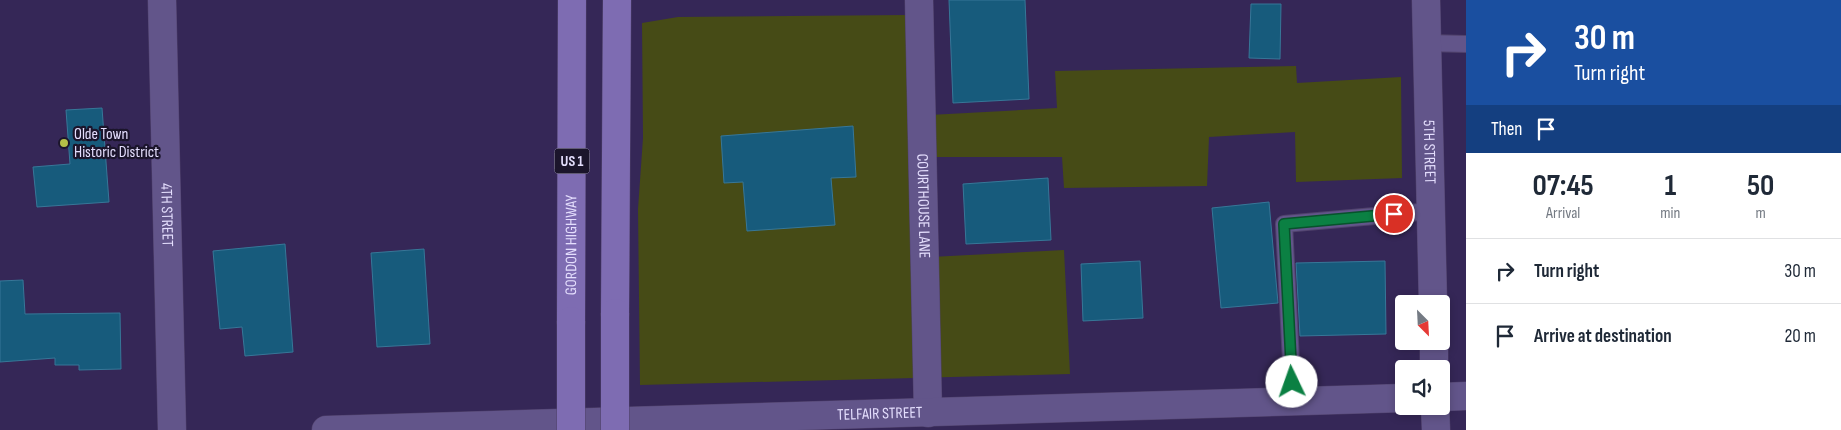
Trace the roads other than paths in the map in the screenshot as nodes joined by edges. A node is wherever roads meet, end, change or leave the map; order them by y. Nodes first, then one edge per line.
1 (162, 0) edge
2 (572, 0) edge
3 (617, 0) edge
4 (919, 0) edge
5 (1426, 0) edge
6 (1427, 43) junction
7 (1466, 44) edge
8 (1431, 211) junction
9 (1433, 295) edge
10 (1466, 396) edge
11 (1450, 397) edge
12 (1395, 398) edge
13 (1293, 401) junction
14 (928, 413) junction
15 (1435, 415) edge
16 (172, 430) edge
17 (326, 430) edge
18 (572, 430) edge
19 (615, 430) edge
20 (1436, 430) edge

1 - 16 street, 4TH STREET
2 - 18 highway, GORDON HIGHWAY / US 1, bridge
3 - 19 highway, bridge
4 - 14 street, COURTHOUSE LANE
5 - 6 street, 5TH STREET
6 - 7 lane
6 - 8 street, 5TH STREET
8 - 9 street, 5TH STREET
8 - 13 lane
10 - 11 street
12 - 13 street, TELFAIR STREET
13 - 14 street, TELFAIR STREET
14 - 17 street, TELFAIR STREET
15 - 20 street

